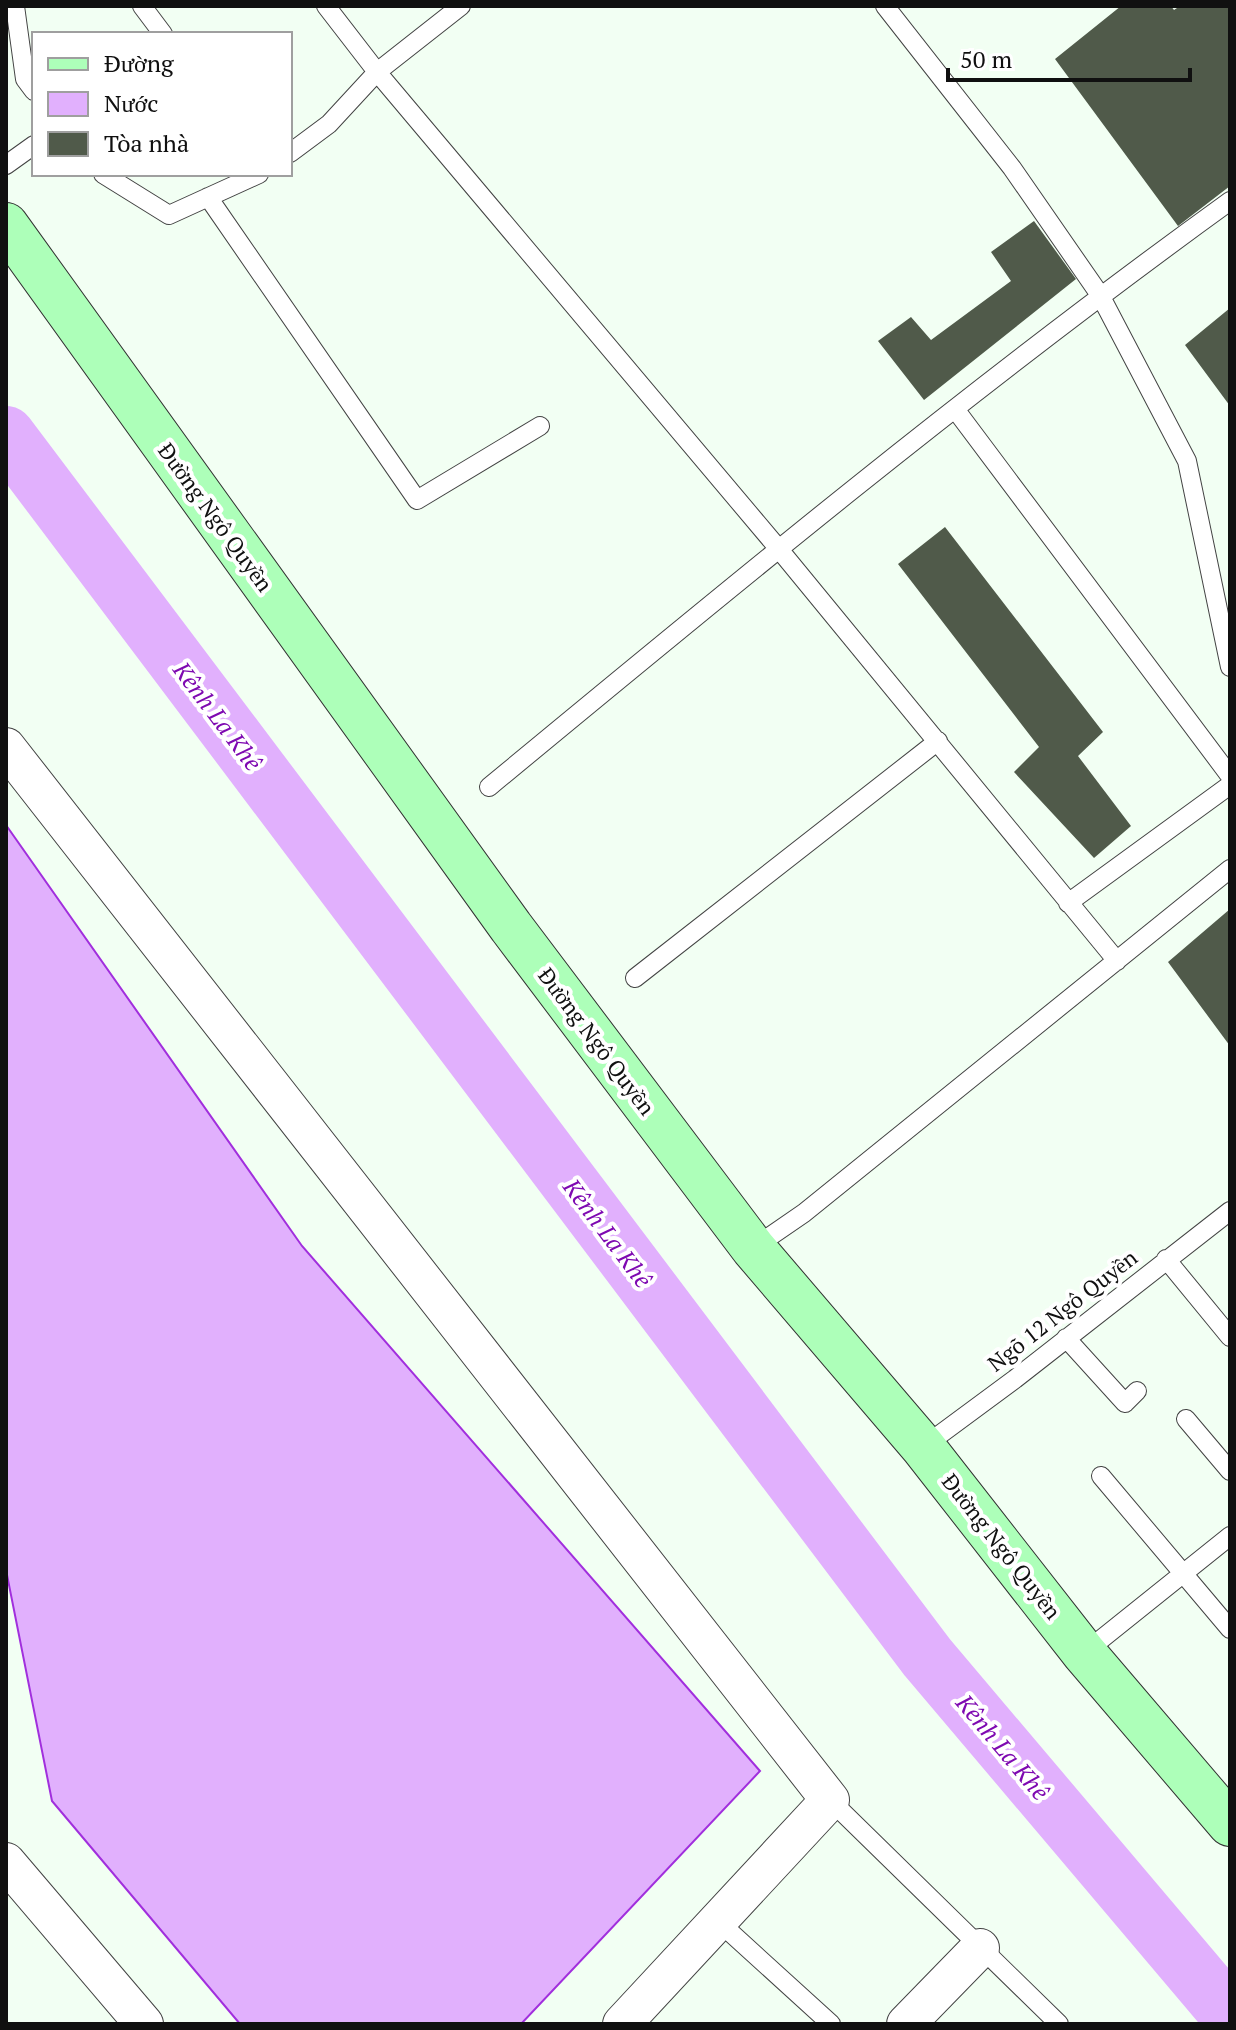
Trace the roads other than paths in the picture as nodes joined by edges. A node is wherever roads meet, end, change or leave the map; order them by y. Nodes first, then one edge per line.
1 (15, 6) edge
2 (142, 6) edge
3 (326, 6) edge
4 (461, 6) edge
5 (885, 6) edge
6 (162, 32) edge
7 (377, 72) junction
8 (32, 88) edge
9 (32, 146) edge
10 (292, 152) edge
11 (6, 165) edge
12 (106, 176) edge
13 (255, 176) edge
14 (208, 197) junction
15 (1230, 201) edge
16 (6, 225) edge
17 (1100, 295) junction
18 (955, 409) junction
19 (540, 426) dead end
20 (778, 548) junction
21 (1230, 667) edge
22 (938, 741) junction
23 (6, 747) edge
24 (1230, 776) edge
25 (1230, 785) edge
26 (489, 787) dead end
27 (1230, 869) edge
28 (1068, 903) junction
29 (1117, 961) junction
30 (635, 978) dead end
31 (1230, 1211) edge
32 (753, 1248) junction
33 (1166, 1259) junction
34 (1230, 1337) edge
35 (1066, 1338) junction
36 (1137, 1391) dead end
37 (1186, 1419) dead end
38 (923, 1447) junction
39 (1230, 1471) edge
40 (1101, 1476) dead end
41 (1230, 1536) edge
42 (1181, 1573) junction
43 (1230, 1629) edge
44 (1084, 1653) junction
45 (830, 1800) junction
46 (1227, 1816) edge
47 (6, 1862) edge
48 (719, 1922) junction
49 (980, 1948) junction
50 (144, 2024) edge
51 (622, 2024) edge
52 (831, 2024) edge
53 (906, 2024) edge
54 (1059, 2024) edge

1 - 8 lane
2 - 6 lane
3 - 7 lane
4 - 7 lane
5 - 17 lane
7 - 10 lane
7 - 20 lane
9 - 11 lane
12 - 14 lane
13 - 14 lane
14 - 19 lane
15 - 17 lane
16 - 32 street, Đường Ngô Quyền
17 - 18 lane
17 - 21 lane
18 - 20 lane
18 - 24 lane
20 - 22 lane
20 - 26 lane
22 - 28 lane
22 - 30 lane
23 - 45 street
25 - 28 lane
27 - 29 lane
28 - 29 lane
29 - 32 lane
31 - 33 lane, Ngõ 12 Ngô Quyền
32 - 38 street, Đường Ngô Quyền
33 - 34 lane
33 - 35 lane, Ngõ 12 Ngô Quyền
35 - 36 lane
35 - 38 lane, Ngõ 12 Ngô Quyền
37 - 39 lane
38 - 44 street, Đường Ngô Quyền
40 - 42 lane
41 - 42 lane
42 - 43 lane
42 - 44 lane
44 - 46 street, Đường Ngô Quyền
45 - 48 street
45 - 49 lane
47 - 50 street
48 - 51 street
48 - 52 lane
49 - 53 street
49 - 54 lane

